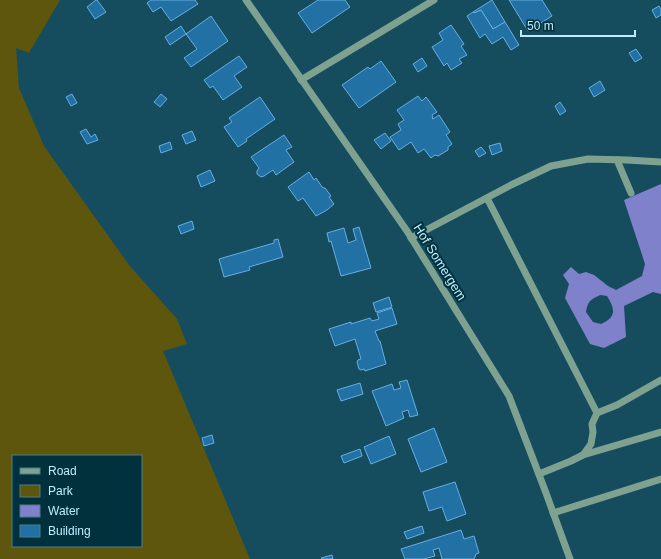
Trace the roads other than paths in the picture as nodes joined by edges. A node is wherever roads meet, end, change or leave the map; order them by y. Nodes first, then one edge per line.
1 (246, 0) edge
2 (434, 0) edge
3 (301, 80) junction
4 (617, 160) junction
5 (661, 162) edge
6 (631, 193) dead end
7 (487, 198) junction
8 (411, 238) junction
9 (661, 380) edge
10 (597, 413) junction
11 (661, 432) edge
12 (583, 455) junction
13 (539, 474) junction
14 (661, 479) edge
15 (553, 513) junction
16 (570, 559) edge

1 - 3 street, Hof Somergem
2 - 3 street
3 - 8 street, Hof Somergem
4 - 5 street
4 - 6 street
4 - 7 street
7 - 8 street
7 - 10 street
8 - 13 street, Hof Somergem
9 - 10 street
10 - 12 street
11 - 12 street
12 - 13 street
13 - 15 street, Hof Somergem
14 - 15 street
15 - 16 street, Hof Somergem

